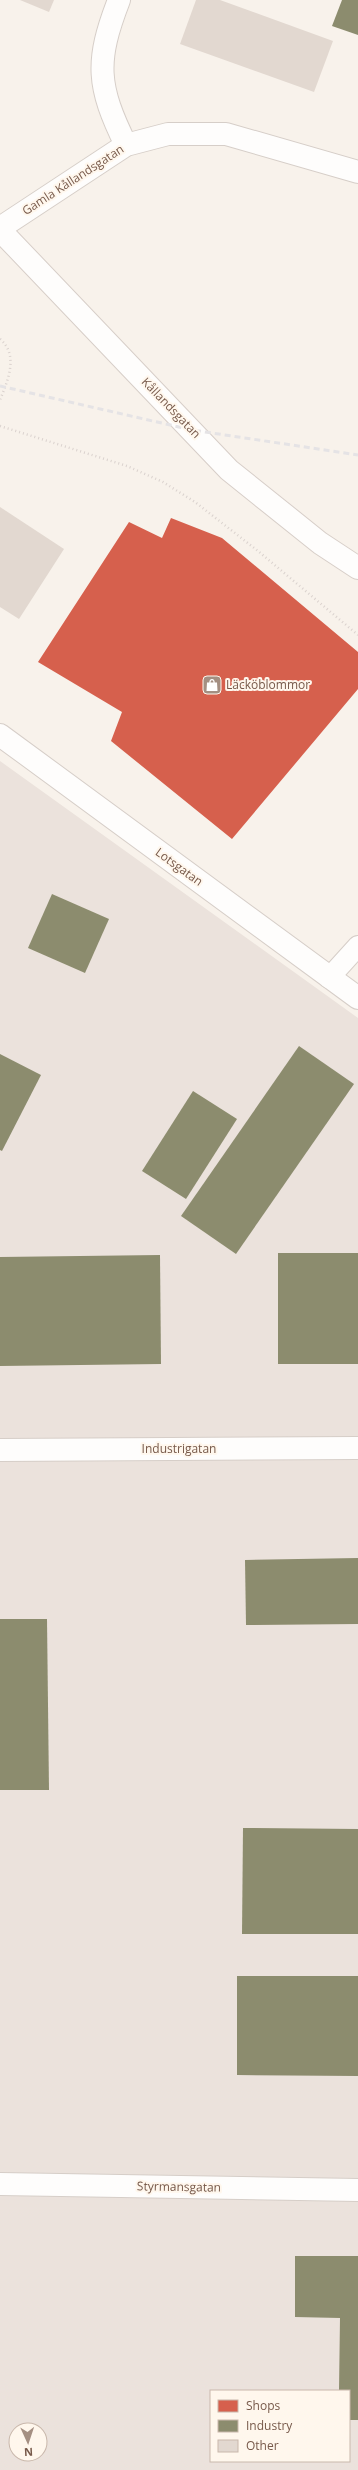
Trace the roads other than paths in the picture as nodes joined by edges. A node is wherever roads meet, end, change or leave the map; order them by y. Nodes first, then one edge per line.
1 (119, 0) edge
2 (126, 145) junction
3 (358, 172) edge
4 (0, 229) edge
5 (358, 568) edge
6 (0, 735) edge
7 (358, 946) edge
8 (329, 978) junction
9 (358, 998) edge
10 (358, 1448) edge
11 (0, 1450) edge
12 (0, 2184) edge
13 (358, 2190) edge

1 - 2 street
2 - 3 street, Gamla Kållandsgatan
2 - 4 street, Gamla Kållandsgatan
4 - 5 street, Kållandsgatan
6 - 8 street, Lotsgatan
7 - 8 lane
8 - 9 street, Lotsgatan
10 - 11 street, Industrigatan
12 - 13 street, Styrmansgatan

